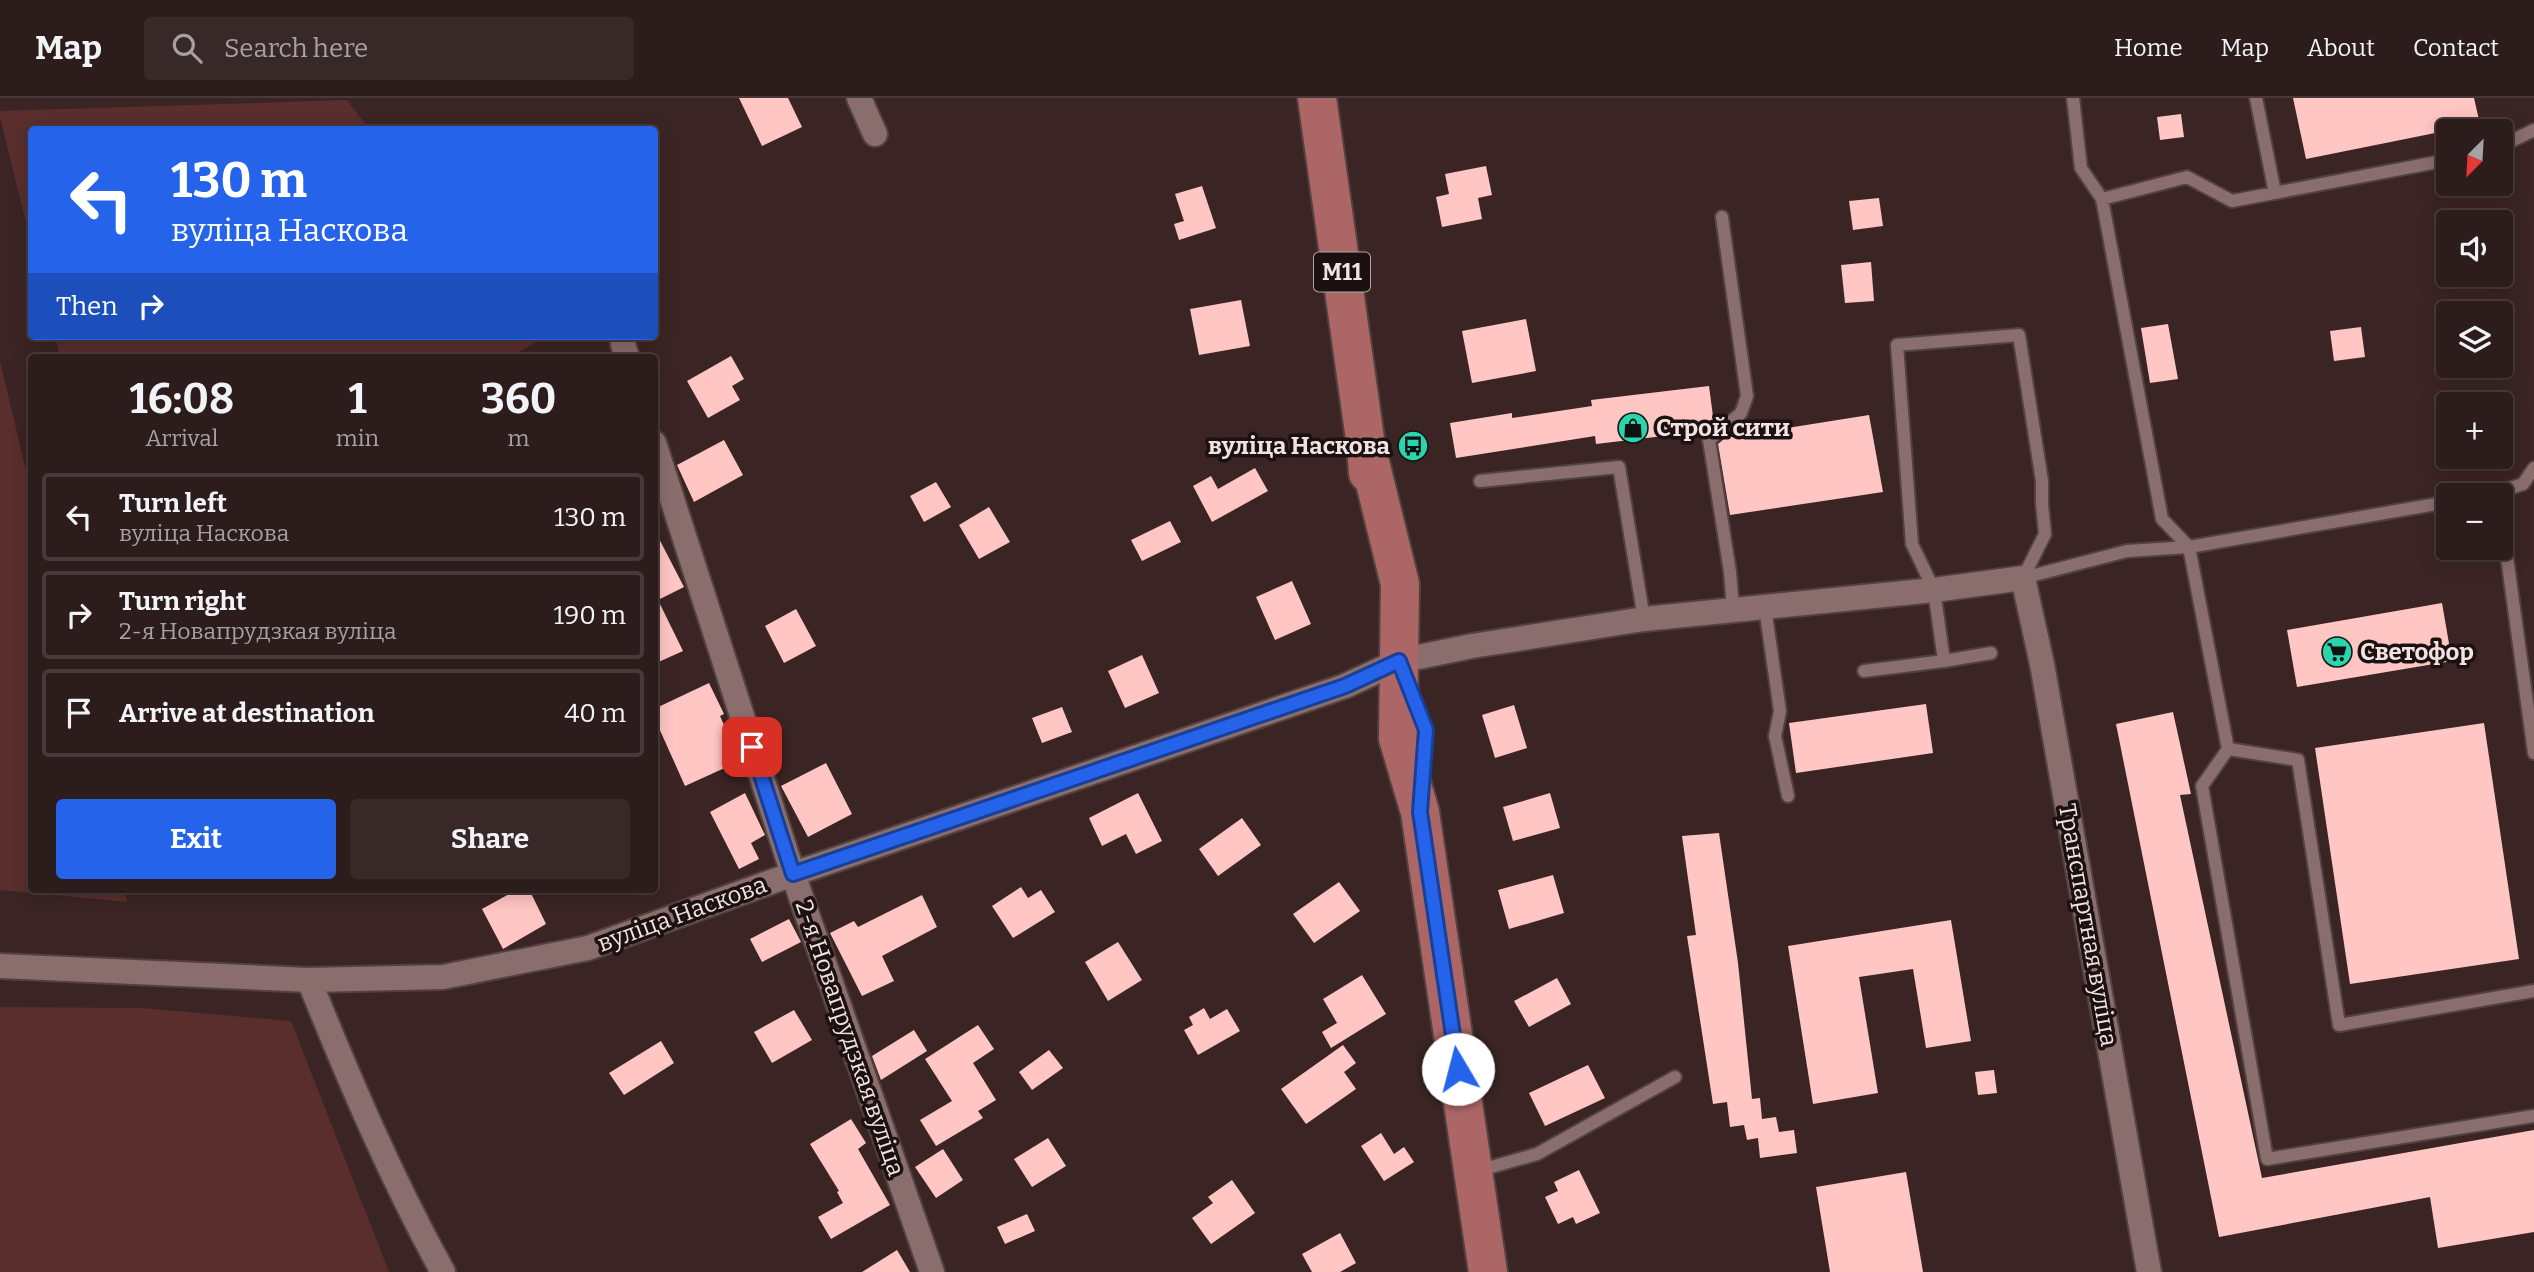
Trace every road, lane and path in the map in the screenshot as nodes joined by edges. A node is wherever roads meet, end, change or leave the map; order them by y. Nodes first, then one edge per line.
1 (859, 98) edge
2 (1317, 98) edge
3 (2073, 98) edge
4 (2256, 98) edge
5 (2534, 130) edge
6 (875, 134) dead end
7 (2513, 140) edge
8 (2436, 162) edge
9 (2275, 193) junction
10 (2102, 199) junction
11 (1722, 216) dead end
12 (658, 455) edge
13 (2534, 468) edge
14 (1480, 481) dead end
15 (2513, 488) edge
16 (2436, 504) edge
17 (2189, 547) junction
18 (2508, 560) edge
19 (2023, 578) junction
20 (1934, 590) junction
21 (1733, 608) junction
22 (1765, 608) junction
23 (1644, 619) junction
24 (1991, 653) dead end
25 (1399, 661) junction
26 (1944, 661) junction
27 (1864, 671) dead end
28 (2530, 695) edge
29 (2228, 749) junction
30 (2534, 753) edge
31 (1788, 796) dead end
32 (793, 874) junction
33 (0, 966) edge
34 (309, 980) junction
35 (2534, 991) edge
36 (1675, 1077) dead end
37 (2534, 1116) edge
38 (1473, 1172) junction
39 (443, 1272) edge
40 (932, 1272) edge
41 (1488, 1272) edge
42 (2149, 1272) edge

1 - 6 street
2 - 25 main road, М11
3 - 10 lane
4 - 9 lane
5 - 7 lane
8 - 9 lane
9 - 10 lane
10 - 17 lane
11 - 21 lane
12 - 32 street, 2-я Новапрудзкая вуліца
13 - 15 lane
14 - 23 lane
16 - 17 lane
17 - 19 lane
17 - 29 lane
18 - 28 lane
19 - 20 street, вуліца Наскова
19 - 20 lane
19 - 42 street, Транспартная вуліца
20 - 22 street, вуліца Наскова
20 - 26 lane
21 - 22 street, вуліца Наскова
21 - 23 street, вуліца Наскова
22 - 31 lane
23 - 25 street, вуліца Наскова
24 - 26 lane
25 - 32 street, вуліца Наскова
25 - 38 main road, М11
26 - 27 lane
28 - 30 lane
29 - 35 lane
29 - 37 lane
32 - 34 street, вуліца Наскова
32 - 40 street, 2-я Новапрудзкая вуліца
33 - 34 street, вуліца Наскова
34 - 39 street
36 - 38 lane
38 - 41 main road, М11

